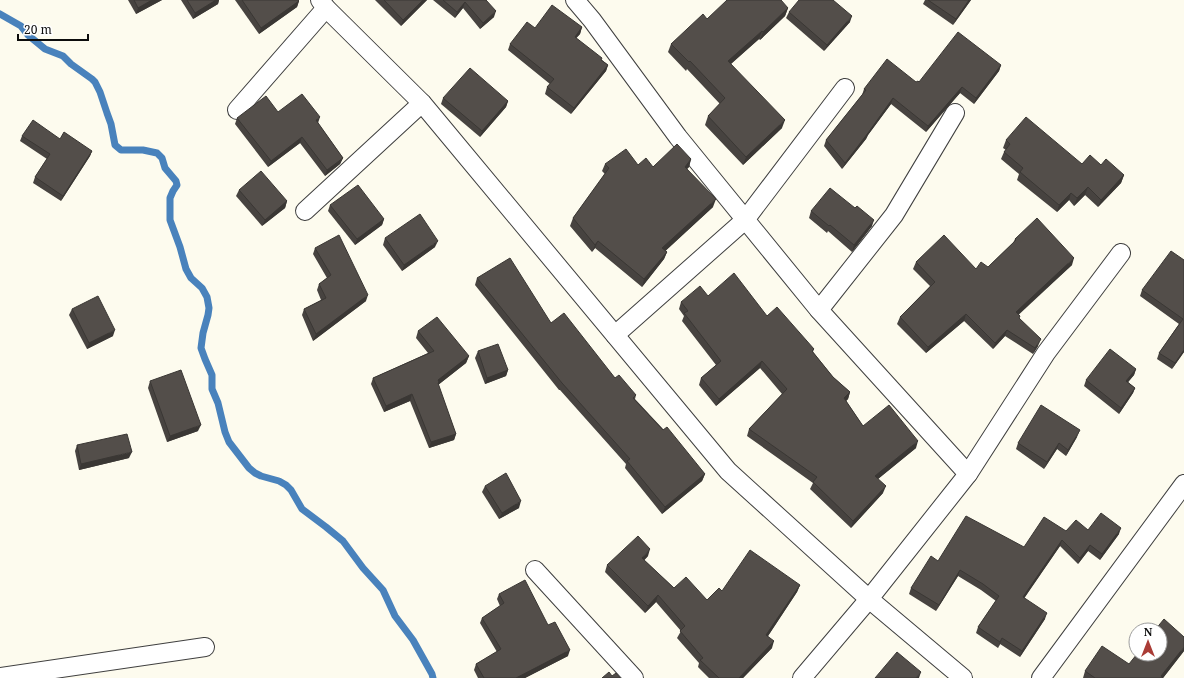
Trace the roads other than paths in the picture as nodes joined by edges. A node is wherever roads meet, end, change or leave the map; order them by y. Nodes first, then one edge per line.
1 (575, 0) edge
2 (323, 4) edge
3 (845, 88) dead end
4 (422, 103) junction
5 (237, 110) dead end
6 (955, 113) dead end
7 (305, 211) dead end
8 (745, 220) junction
9 (1121, 253) dead end
10 (819, 310) junction
11 (615, 335) junction
12 (968, 474) junction
13 (1184, 484) edge
14 (535, 570) dead end
15 (869, 600) junction
16 (205, 647) dead end
17 (0, 677) edge
18 (634, 678) edge
19 (802, 678) edge
20 (963, 678) edge
21 (1041, 678) edge

1 - 8 street
2 - 4 street
2 - 5 street
3 - 8 street
4 - 7 street
4 - 11 street
6 - 10 street
8 - 10 street
8 - 11 street
9 - 12 street
10 - 12 street
11 - 15 street
12 - 15 street
13 - 21 street
14 - 18 street
15 - 19 street
15 - 20 street
16 - 17 street

